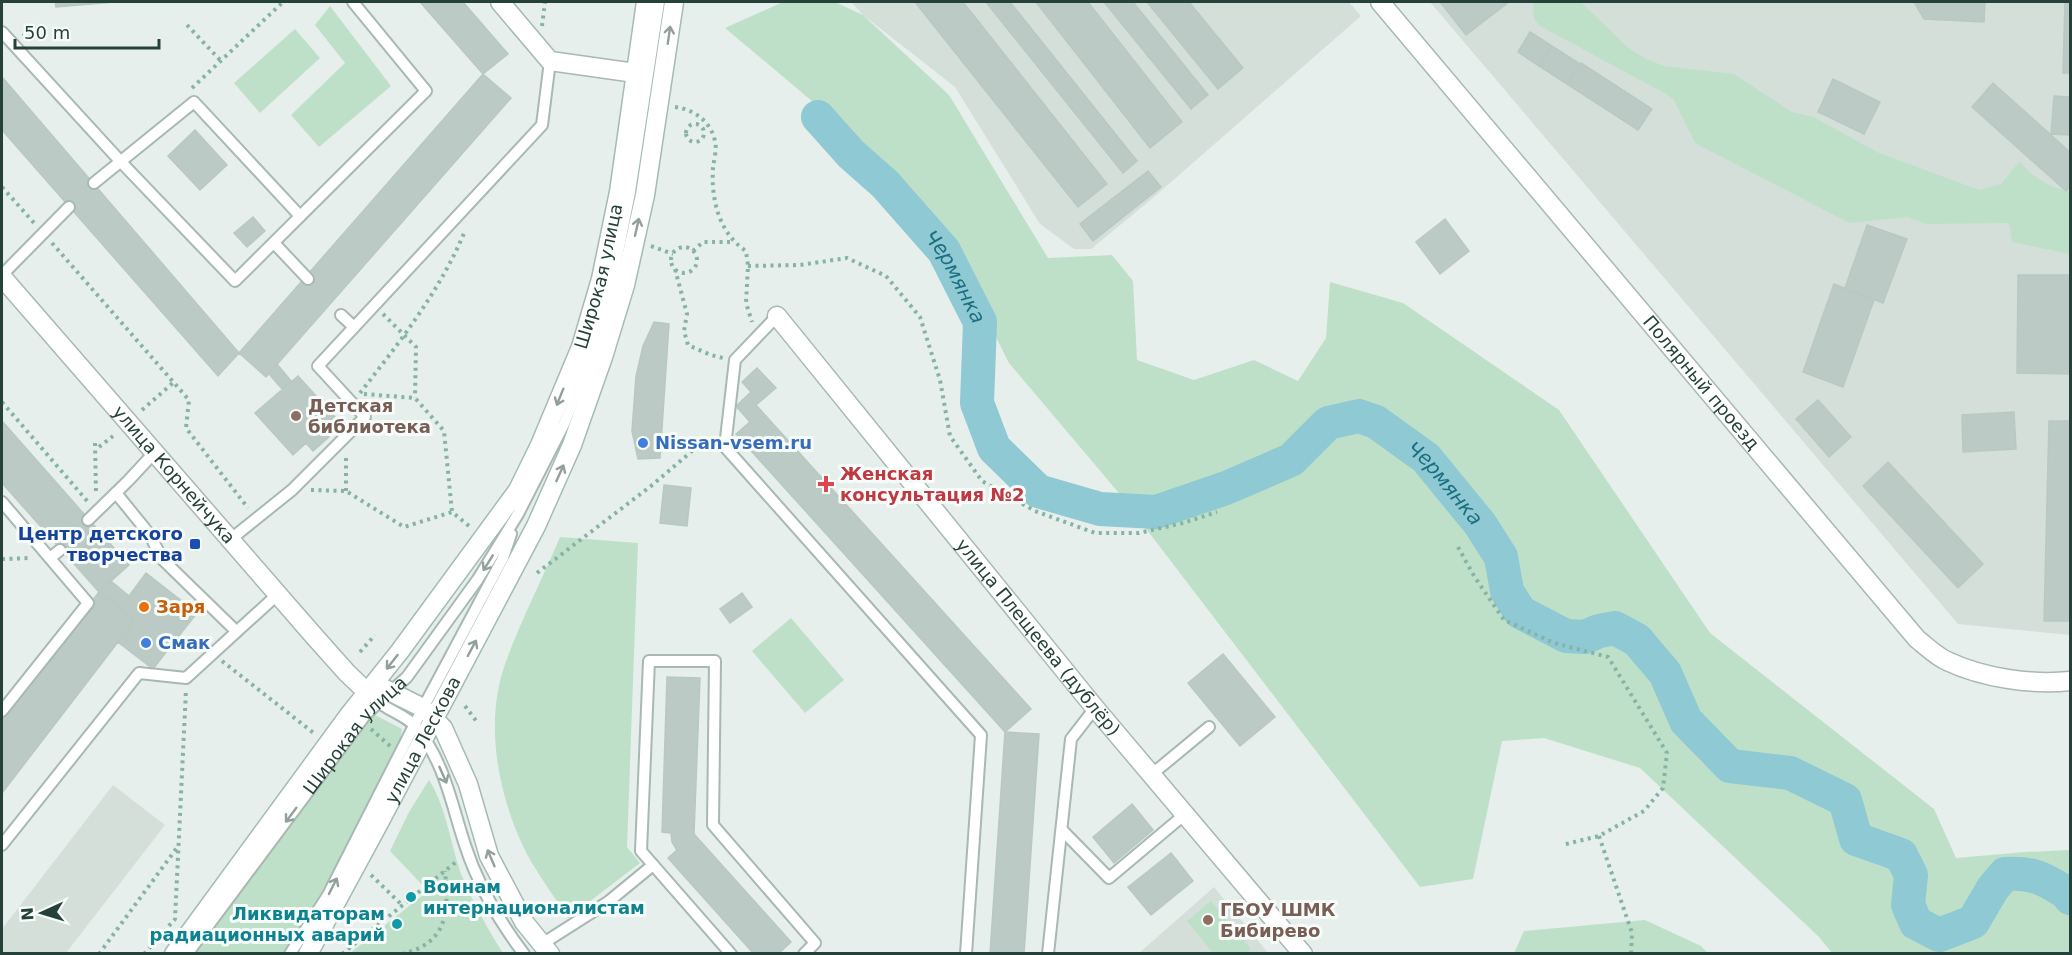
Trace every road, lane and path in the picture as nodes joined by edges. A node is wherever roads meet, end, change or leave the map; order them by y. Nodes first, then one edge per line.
1 (283, 2) edge
2 (353, 2) edge
3 (500, 2) edge
4 (646, 2) edge
5 (659, 2) edge
6 (674, 2) edge
7 (1380, 2) edge
8 (187, 25) dead end
9 (2, 32) edge
10 (220, 61) junction
11 (550, 61) junction
12 (636, 75) junction
13 (186, 93) dead end
14 (671, 106) dead end
15 (705, 125) junction
16 (121, 162) junction
17 (94, 183) dead end
18 (2, 187) edge
19 (69, 207) dead end
20 (300, 216) junction
21 (468, 223) dead end
22 (44, 234) junction
23 (733, 242) junction
24 (274, 243) junction
25 (649, 246) dead end
26 (693, 250) junction
27 (673, 254) junction
28 (748, 266) junction
29 (675, 269) junction
30 (2, 276) edge
31 (308, 279) dead end
32 (374, 305) junction
33 (341, 315) dead end
34 (777, 316) joint
35 (354, 327) junction
36 (405, 335) junction
37 (757, 337) junction
38 (735, 360) junction
39 (174, 382) junction
40 (359, 394) junction
41 (416, 398) junction
42 (2, 402) edge
43 (352, 403) junction
44 (141, 411) dead end
45 (113, 435) dead end
46 (346, 436) junction
47 (95, 443) dead end
48 (99, 447) dead end
49 (725, 447) junction
50 (154, 453) junction
51 (292, 490) junction
52 (346, 490) junction
53 (116, 493) junction
54 (2, 502) edge
55 (96, 512) junction
56 (452, 512) junction
57 (1216, 512) dead end
58 (518, 514) junction
59 (256, 519) junction
60 (88, 520) dead end
61 (469, 526) dead end
62 (536, 526) joint
63 (231, 539) junction
64 (1458, 547) dead end
65 (60, 550) dead end
66 (50, 558) junction
67 (2, 559) edge
68 (537, 573) dead end
69 (278, 594) junction
70 (236, 631) junction
71 (375, 635) dead end
72 (360, 652) dead end
73 (223, 661) dead end
74 (2070, 681) edge
75 (378, 693) junction
76 (185, 698) dead end
77 (465, 706) dead end
78 (1095, 708) junction
79 (2, 711) edge
80 (429, 713) junction
81 (477, 722) dead end
82 (366, 725) dead end
83 (1209, 727) dead end
84 (419, 731) junction
85 (316, 735) dead end
86 (395, 749) dead end
87 (1151, 775) junction
88 (1184, 815) junction
89 (1062, 830) junction
90 (1599, 836) junction
91 (2, 845) edge
92 (179, 845) junction
93 (1562, 845) dead end
94 (461, 859) dead end
95 (653, 865) junction
96 (445, 871) junction
97 (371, 875) dead end
98 (402, 905) junction
99 (544, 950) edge
100 (99, 954) edge
101 (144, 954) edge
102 (174, 954) edge
103 (187, 954) edge
104 (291, 954) edge
105 (308, 954) edge
106 (342, 954) edge
107 (402, 954) edge
108 (524, 954) edge
109 (731, 954) edge
110 (804, 954) edge
111 (966, 954) edge
112 (1048, 954) edge
113 (1303, 954) edge
114 (1631, 954) edge

1 - 10 path
2 - 20 lane
3 - 11 street
4 - 12 street, Широкая улица
5 - 58 lane, Широкая улица
62 -> 6 street, Широкая улица
7 - 74 street, Полярный проезд
8 - 10 path
9 - 16 lane
10 - 13 path
11 - 12 street
11 - 32 lane
12 -> 75 street, Широкая улица
14 - 15 path
15 - 15 path
15 - 23 path
16 - 17 lane
16 - 20 lane
16 - 24 lane
18 - 22 path
19 - 22 lane
20 - 24 lane
21 - 36 path
22 - 30 lane
22 - 39 path
23 - 26 path
23 - 28 path
24 - 31 lane
25 - 27 path
26 - 27 path
26 - 29 path
27 - 29 path
28 - 37 path
28 - 57 path
29 - 38 path
30 - 50 street, улица Корнейчука
32 - 35 lane
32 - 36 path
33 - 35 lane
34 - 37 lane
34 - 78 street, улица Плещеева (дублёр)
35 - 43 lane
36 - 40 path
36 - 41 path
37 - 38 lane
38 - 49 lane
39 - 44 path
39 - 59 path
40 - 41 path
40 - 43 path
41 - 56 path
42 - 55 path
43 - 46 lane
45 - 48 path
46 - 51 lane
46 - 52 path
47 - 55 path
49 - 68 path
49 - 111 lane
50 - 53 lane
50 - 63 street, улица Корнейчука
51 - 52 path
51 - 59 lane
52 - 56 path
53 - 55 lane
53 - 70 lane
54 - 66 lane
55 - 60 lane
56 - 61 path
58 -> 75 lane, Широкая улица
58 - 80 lane, Широкая улица
59 - 63 lane
80 -> 62 street, улица Лескова
63 - 69 street, улица Корнейчука
64 - 90 path
65 - 66 lane
66 - 67 path
66 - 79 lane
69 - 70 lane
69 - 75 street, улица Корнейчука
70 - 91 lane
71 - 72 path
73 - 85 path
75 - 80 street, улица Корнейчука
75 - 84 lane
75 - 102 street
75 -> 103 lane, Широкая улица
76 - 92 path
77 - 81 path
78 - 87 street, улица Плещеева (дублёр)
78 - 89 lane
80 - 84 street, улица Лескова
99 -> 80 street
82 - 86 path
83 - 87 lane
104 -> 84 lane, улица Лескова
84 - 105 street, улица Лескова
84 -> 108 lane
87 - 88 street, улица Плещеева (дублёр)
88 - 89 lane
88 - 113 street, улица Плещеева (дублёр)
89 - 112 lane
90 - 93 path
90 - 114 path
92 - 100 path
92 - 101 path
94 - 96 path
95 - 99 lane
95 - 109 lane
95 - 110 lane
96 - 98 path
96 - 107 path
97 - 98 path
98 - 106 path

